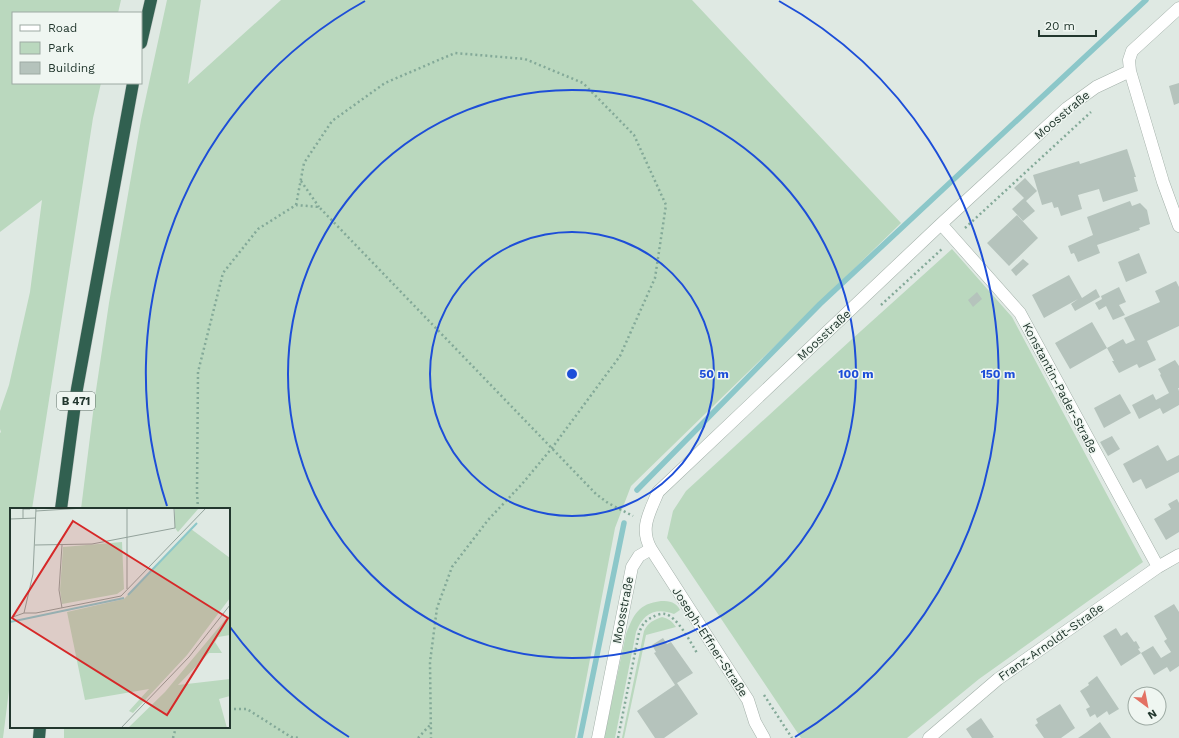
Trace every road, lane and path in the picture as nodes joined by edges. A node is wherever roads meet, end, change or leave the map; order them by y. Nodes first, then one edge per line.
1 (151, 0) edge
2 (1179, 8) edge
3 (142, 39) edge
4 (1130, 71) junction
5 (133, 84) edge
6 (1091, 112) dead end
7 (301, 180) junction
8 (296, 205) junction
9 (319, 207) junction
10 (941, 224) junction
11 (1179, 226) edge
12 (954, 238) junction
13 (879, 307) dead end
14 (552, 448) junction
15 (61, 508) edge
16 (198, 508) edge
17 (645, 523) junction
18 (651, 549) junction
19 (1179, 555) edge
20 (1158, 567) junction
21 (675, 620) dead end
22 (230, 708) edge
23 (430, 724) junction
24 (40, 728) edge
25 (176, 728) edge
26 (39, 738) edge
27 (173, 738) edge
28 (299, 738) edge
29 (418, 738) edge
30 (431, 738) edge
31 (598, 738) edge
32 (618, 738) edge
33 (764, 738) edge
34 (929, 738) edge

1 - 3 highway
2 - 4 street
4 - 10 street, Moosstraße
4 - 11 street
5 - 15 highway, B 471
6 - 12 path
7 - 8 path
7 - 9 path
7 - 14 path
8 - 9 path
8 - 16 path
9 - 14 path
10 - 12 street, Konstantin-Pader-Straße
10 - 17 street, Moosstraße
12 - 13 path
12 - 20 street, Konstantin-Pader-Straße
14 - 17 path
14 - 23 path
17 - 18 street
18 - 31 street, Moosstraße
18 - 33 street, Joseph-Effner-Straße
19 - 20 street, Franz-Arnoldt-Straße
20 - 34 street, Franz-Arnoldt-Straße
21 - 32 path
22 - 28 path
23 - 29 path
23 - 30 path
24 - 26 highway
25 - 27 path

